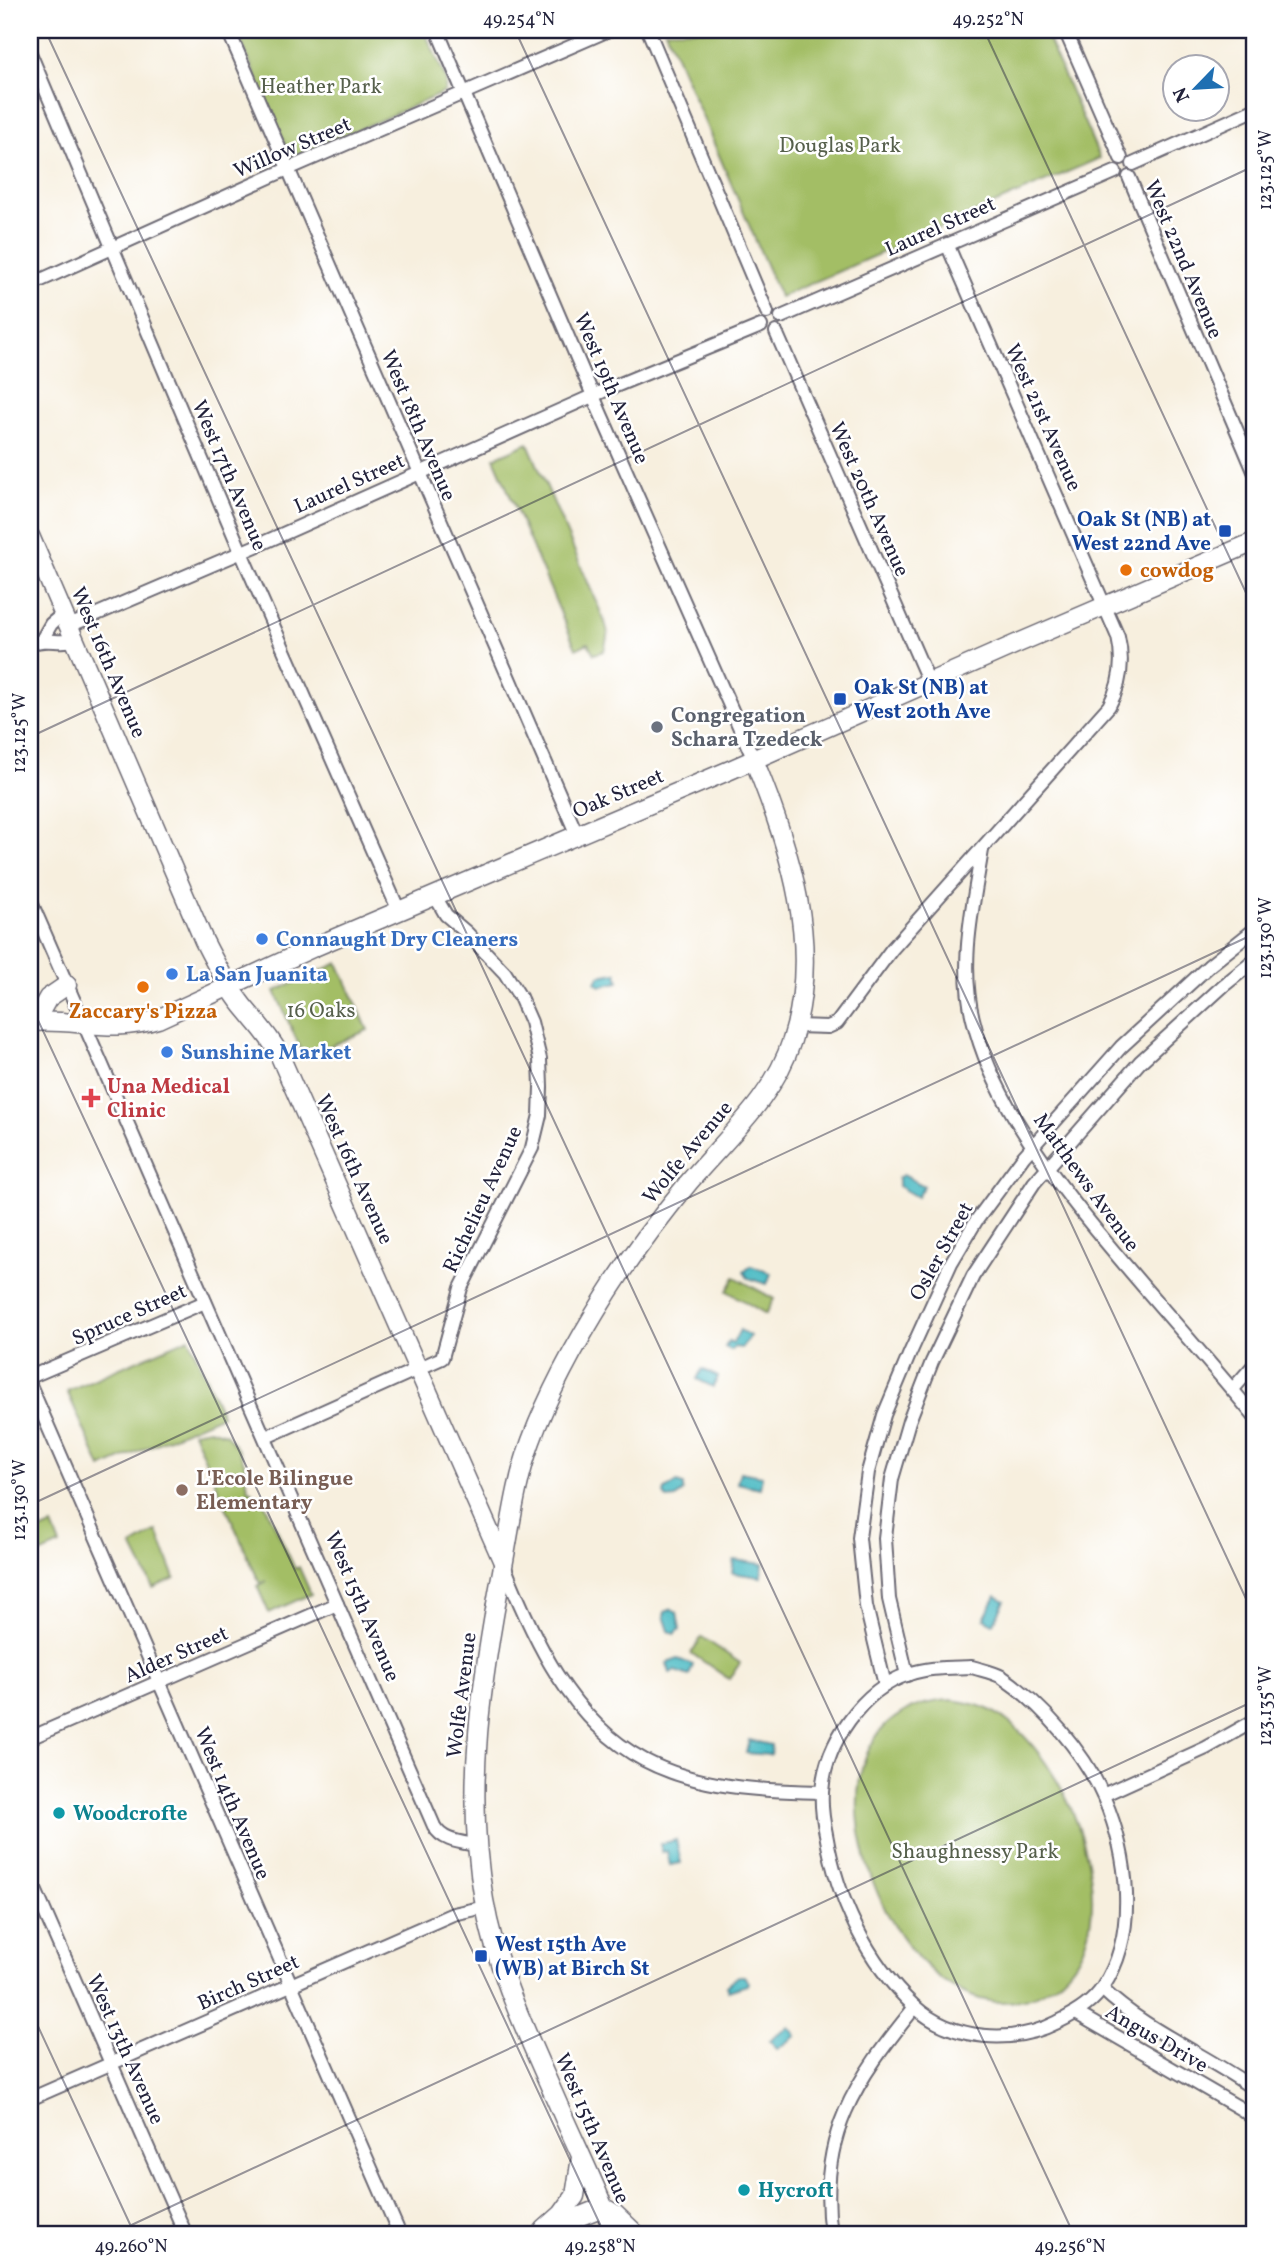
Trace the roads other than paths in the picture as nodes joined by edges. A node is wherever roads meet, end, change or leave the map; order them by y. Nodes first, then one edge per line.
1 (228, 30) edge
2 (437, 30) edge
3 (609, 30) edge
4 (648, 30) edge
5 (1065, 30) edge
6 (30, 53) edge
7 (465, 93) junction
8 (1254, 110) edge
9 (1121, 158) junction
10 (1133, 164) junction
11 (288, 170) junction
12 (1115, 172) junction
13 (1129, 177) junction
14 (947, 243) junction
15 (112, 248) junction
16 (30, 285) edge
17 (767, 312) junction
18 (781, 317) junction
19 (761, 326) junction
20 (776, 332) junction
21 (593, 396) junction
22 (1254, 471) edge
23 (418, 473) junction
24 (30, 536) edge
25 (1254, 542) edge
26 (242, 552) junction
27 (1105, 606) junction
28 (69, 627) junction
29 (43, 638) junction
30 (30, 644) edge
31 (929, 682) junction
32 (754, 760) junction
33 (577, 835) junction
34 (982, 850) junction
35 (435, 896) junction
36 (30, 900) edge
37 (399, 911) junction
38 (1254, 930) edge
39 (1254, 961) edge
40 (66, 985) junction
41 (230, 986) junction
42 (32, 1021) edge
43 (85, 1025) junction
44 (796, 1026) junction
45 (1032, 1145) junction
46 (1048, 1168) junction
47 (205, 1302) junction
48 (1254, 1364) edge
49 (419, 1370) junction
50 (30, 1377) edge
51 (30, 1385) edge
52 (1233, 1389) junction
53 (1254, 1416) edge
54 (266, 1437) junction
55 (503, 1562) junction
56 (337, 1604) junction
57 (907, 1675) junction
58 (160, 1682) junction
59 (885, 1685) junction
60 (1254, 1721) edge
61 (30, 1738) edge
62 (822, 1792) junction
63 (1103, 1795) junction
64 (476, 1844) junction
65 (30, 1878) edge
66 (485, 1907) junction
67 (290, 1984) junction
68 (1102, 1989) junction
69 (915, 2007) junction
70 (1076, 2014) junction
71 (111, 2064) junction
72 (1254, 2089) edge
73 (30, 2099) edge
74 (1254, 2119) edge
75 (581, 2157) junction
76 (608, 2213) junction
77 (547, 2234) edge
78 (186, 2235) edge
79 (400, 2235) edge
80 (615, 2235) edge
81 (637, 2235) edge
82 (831, 2235) edge

1 - 11 street, West 18th Avenue
2 - 7 street, West 19th Avenue
3 - 7 street, Willow Street
4 - 17 street
5 - 9 street
6 - 15 street, West 17th Avenue
7 - 11 street, Willow Street
7 - 21 street, West 19th Avenue
8 - 10 street
9 - 10 street
9 - 12 street
10 - 13 street
11 - 15 street, Willow Street
11 - 23 street, West 18th Avenue
12 - 13 street
12 - 14 street, Laurel Street
13 - 22 street, West 22nd Avenue
14 - 18 street, Laurel Street
14 - 27 street, West 21st Avenue
15 - 16 street, Willow Street
15 - 26 street, West 17th Avenue
17 - 18 street
17 - 19 street
18 - 20 street
19 - 20 street
19 - 21 street, Laurel Street
20 - 31 street, West 20th Avenue
21 - 23 street, Laurel Street
21 - 32 street, West 19th Avenue
23 - 26 street, Laurel Street
23 - 33 street, West 18th Avenue
24 - 28 street, West 16th Avenue
25 - 27 street, Oak Street
26 - 28 street, Laurel Street
26 - 37 street, West 17th Avenue
27 - 31 street, Oak Street
27 - 34 street
28 - 29 street, Laurel Street
28 - 29 street, Laurel Street
28 - 41 street, West 16th Avenue
29 - 30 street, Laurel Street
31 - 32 street, Oak Street
32 - 33 street, Oak Street
32 - 44 street, Wolfe Avenue
33 - 35 street, Oak Street
34 - 44 street
34 - 45 street, Matthews Avenue
35 - 37 street, Oak Street
35 - 49 street, Richelieu Avenue
36 - 40 street, West 15th Avenue
37 - 41 street, Oak Street
38 - 45 street, Osler Street
39 - 46 street, Osler Street
40 - 42 street
40 - 43 street, West 15th Avenue
41 - 43 street, Oak Street
41 - 49 street, West 16th Avenue
42 - 43 street, Oak Street
43 - 47 street, West 15th Avenue
44 - 55 street, Wolfe Avenue
45 - 46 street, Matthews Avenue
45 - 59 street, Osler Street
46 - 52 street, Matthews Avenue
46 - 57 street, Osler Street
47 - 50 street, Spruce Street
47 - 54 street, West 15th Avenue
48 - 52 street
49 - 54 street, Richelieu Avenue
49 - 55 street, West 16th Avenue
51 - 58 street, West 14th Avenue
52 - 53 street, Matthews Avenue
54 - 56 street, West 15th Avenue
55 - 62 street
55 - 64 street, Wolfe Avenue
56 - 58 street, Alder Street
56 - 64 street, West 15th Avenue
57 - 59 street
57 - 63 street
58 - 61 street, Alder Street
58 - 67 street, West 14th Avenue
59 - 62 street
60 - 63 street
62 - 69 street
63 - 68 street
64 - 66 street, West 15th Avenue
65 - 71 street, West 13th Avenue
66 - 67 street, Birch Street
66 - 75 street, West 15th Avenue
67 - 71 street, Birch Street
67 - 79 street, West 14th Avenue
68 - 70 street
68 - 72 street, Angus Drive
69 - 70 street
69 - 82 street
70 - 74 street, Angus Drive
71 - 73 street, Birch Street
71 - 78 street, West 13th Avenue
75 - 76 street, West 15th Avenue
75 - 77 street
76 - 77 street
76 - 80 street, West 15th Avenue
76 - 81 street

